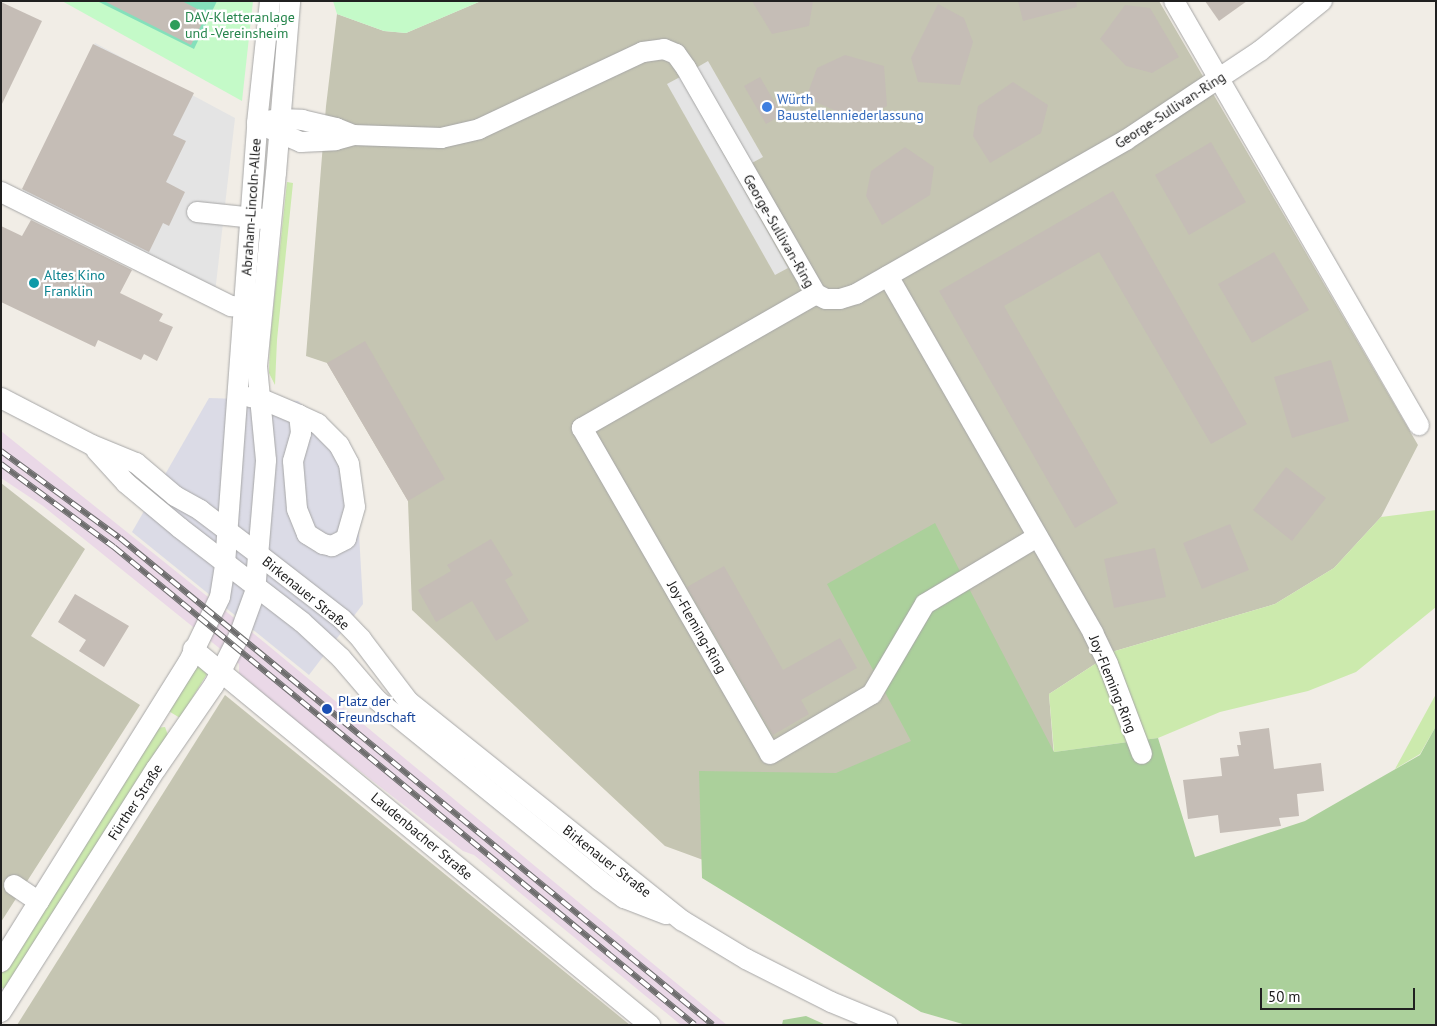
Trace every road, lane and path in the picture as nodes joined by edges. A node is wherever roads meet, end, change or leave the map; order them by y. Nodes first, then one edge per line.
1 (270, 1) edge
2 (290, 1) edge
3 (1174, 1) edge
4 (1322, 1) edge
5 (1219, 79) junction
6 (258, 123) junction
7 (279, 126) junction
8 (1, 192) edge
9 (197, 212) dead end
10 (251, 218) junction
11 (271, 220) junction
12 (888, 276) junction
13 (816, 294) junction
14 (244, 308) junction
15 (1, 398) edge
16 (259, 398) junction
17 (238, 404) junction
18 (299, 415) junction
19 (1419, 425) dead end
20 (92, 445) junction
21 (227, 531) junction
22 (1037, 537) junction
23 (258, 554) junction
24 (226, 564) junction
25 (256, 587) junction
26 (193, 649) junction
27 (221, 670) junction
28 (156, 714) junction
29 (182, 730) junction
30 (1142, 754) dead end
31 (14, 885) dead end
32 (39, 902) junction
33 (684, 921) junction
34 (1, 962) edge
35 (1, 1012) edge
36 (650, 1025) edge
37 (887, 1025) edge

1 - 6 street, Abraham-Lincoln-Allee
2 - 7 street, Abraham-Lincoln-Allee
3 - 5 street
4 - 5 street, George-Sullivan-Ring
5 - 12 street, George-Sullivan-Ring
5 - 19 street
6 - 7 street, George-Sullivan-Ring
6 - 10 street, Abraham-Lincoln-Allee
7 - 11 street, Abraham-Lincoln-Allee
7 - 13 street, George-Sullivan-Ring
8 - 14 street
9 - 10 street
10 - 11 street
10 - 14 street, Abraham-Lincoln-Allee
11 - 16 street, Abraham-Lincoln-Allee
12 - 13 street, George-Sullivan-Ring
12 - 22 street, Joy-Fleming-Ring
13 - 22 street, Joy-Fleming-Ring
14 - 17 street, Abraham-Lincoln-Allee
15 - 20 street, Birkenauer Straße
16 - 17 street
16 - 18 street
16 - 23 street, Abraham-Lincoln-Allee
17 - 21 street, Abraham-Lincoln-Allee
18 - 18 street
20 - 21 street, Birkenauer Straße
20 - 24 street, Birkenauer Straße
21 - 23 street, Birkenauer Straße
21 - 24 street, Fürther Straße
22 - 30 street, Joy-Fleming-Ring
23 - 25 street, Fürther Straße
23 - 33 street, Birkenauer Straße
24 - 25 street, Birkenauer Straße
24 - 26 street, Fürther Straße
25 - 27 street, Fürther Straße
25 - 33 street, Birkenauer Straße
26 - 27 street, Laudenbacher Straße
26 - 28 street, Fürther Straße
27 - 29 street, Fürther Straße
27 - 36 street, Laudenbacher Straße
28 - 29 street
28 - 32 street, Fürther Straße
29 - 35 street, Fürther Straße
31 - 32 street
32 - 34 street, Fürther Straße
33 - 37 street, Birkenauer Straße

